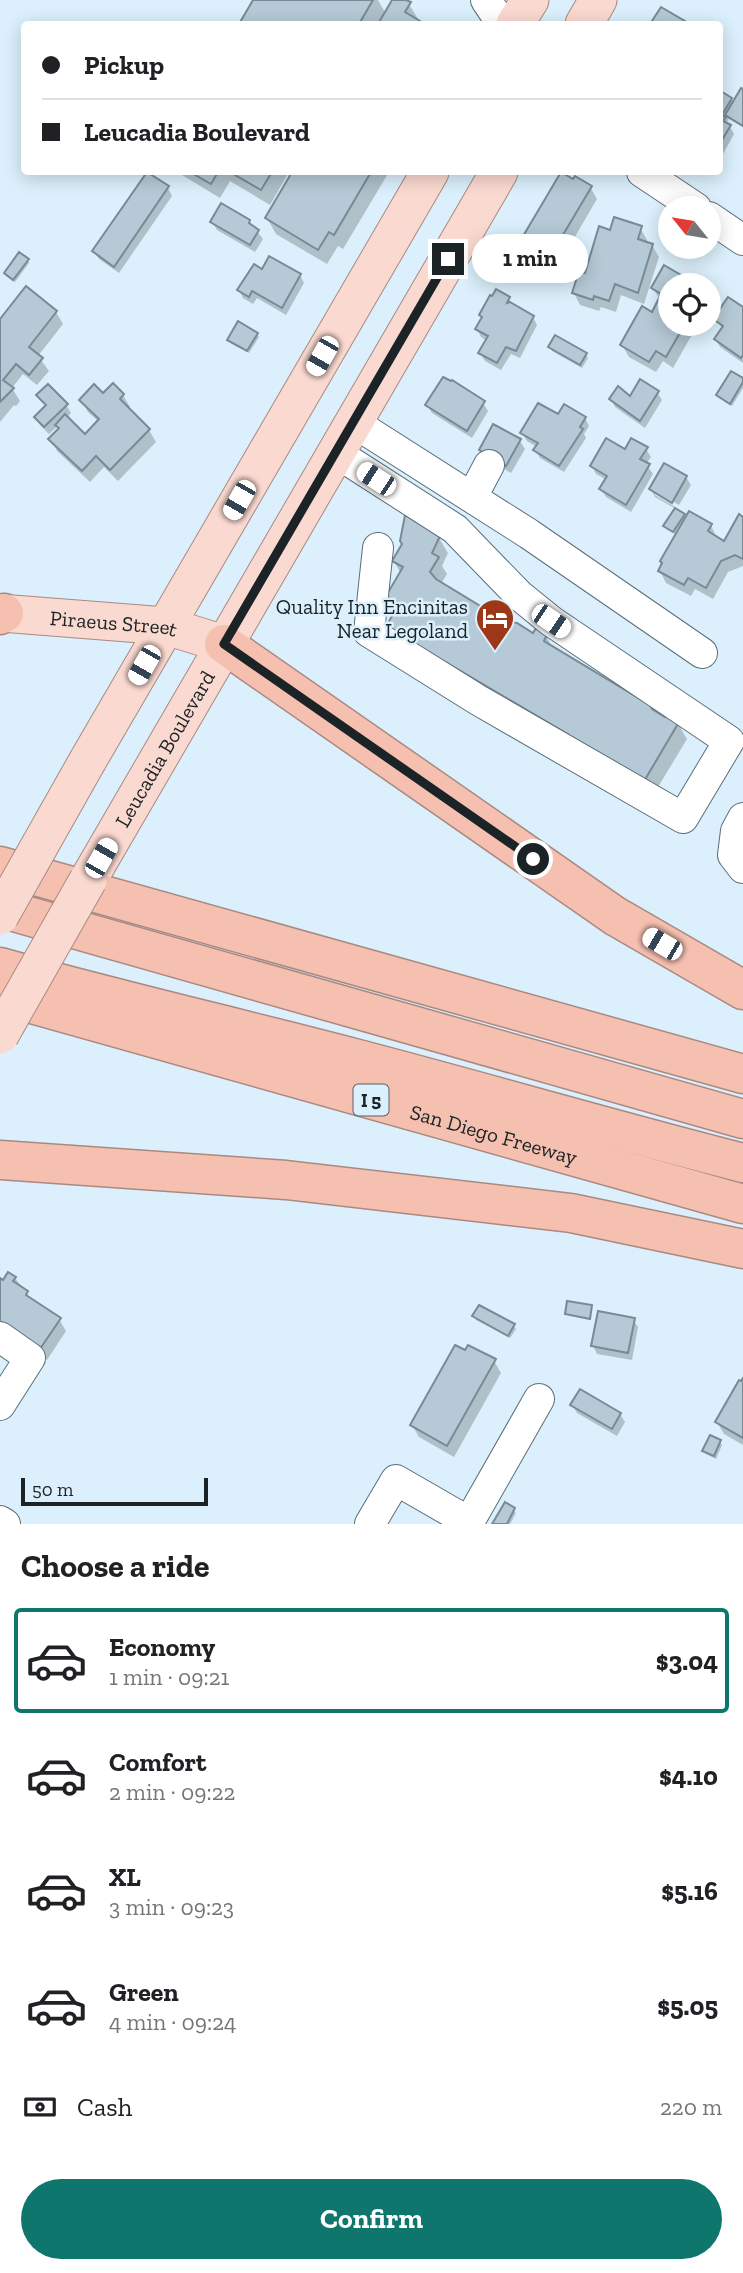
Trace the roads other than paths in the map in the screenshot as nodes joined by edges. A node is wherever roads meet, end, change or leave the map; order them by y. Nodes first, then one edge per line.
1 (486, 0) edge
2 (530, 0) edge
3 (598, 0) edge
4 (500, 21) edge
5 (516, 21) edge
6 (586, 21) edge
7 (428, 175) edge
8 (497, 175) edge
9 (646, 175) edge
10 (678, 196) edge
11 (721, 225) edge
12 (743, 240) edge
13 (344, 437) junction
14 (489, 465) dead end
15 (471, 498) junction
16 (378, 548) dead end
17 (1, 614) edge
18 (166, 626) junction
19 (224, 644) junction
20 (702, 653) dead end
21 (743, 818) edge
22 (0, 866) edge
23 (743, 868) edge
24 (0, 908) edge
25 (0, 916) edge
26 (0, 967) edge
27 (743, 990) edge
28 (0, 995) edge
29 (0, 1035) edge
30 (743, 1074) edge
31 (743, 1119) edge
32 (0, 1160) edge
33 (743, 1163) edge
34 (743, 1204) edge
35 (743, 1250) edge
36 (0, 1337) edge
37 (539, 1399) dead end
38 (0, 1405) edge
39 (0, 1521) edge
40 (468, 1523) edge
41 (5, 1524) edge
42 (370, 1524) edge

1 - 4 street
2 - 5 main road
3 - 6 main road
7 - 18 main road
8 - 13 main road, Leucadia Boulevard
9 - 10 street
11 - 12 street
13 - 15 street
13 - 16 street
13 - 19 main road, Leucadia Boulevard
14 - 15 street
15 - 20 street
17 - 18 main road, Piraeus Street
18 - 19 main road, Piraeus Street
18 - 25 main road, bridge
19 - 27 highway
19 - 29 main road, Leucadia Boulevard, bridge
21 - 23 street
22 - 30 highway
24 - 31 highway
26 - 33 highway
28 - 34 highway, San Diego Freeway / I 5
32 - 35 highway
36 - 38 street
37 - 40 street
39 - 41 street
40 - 42 street

